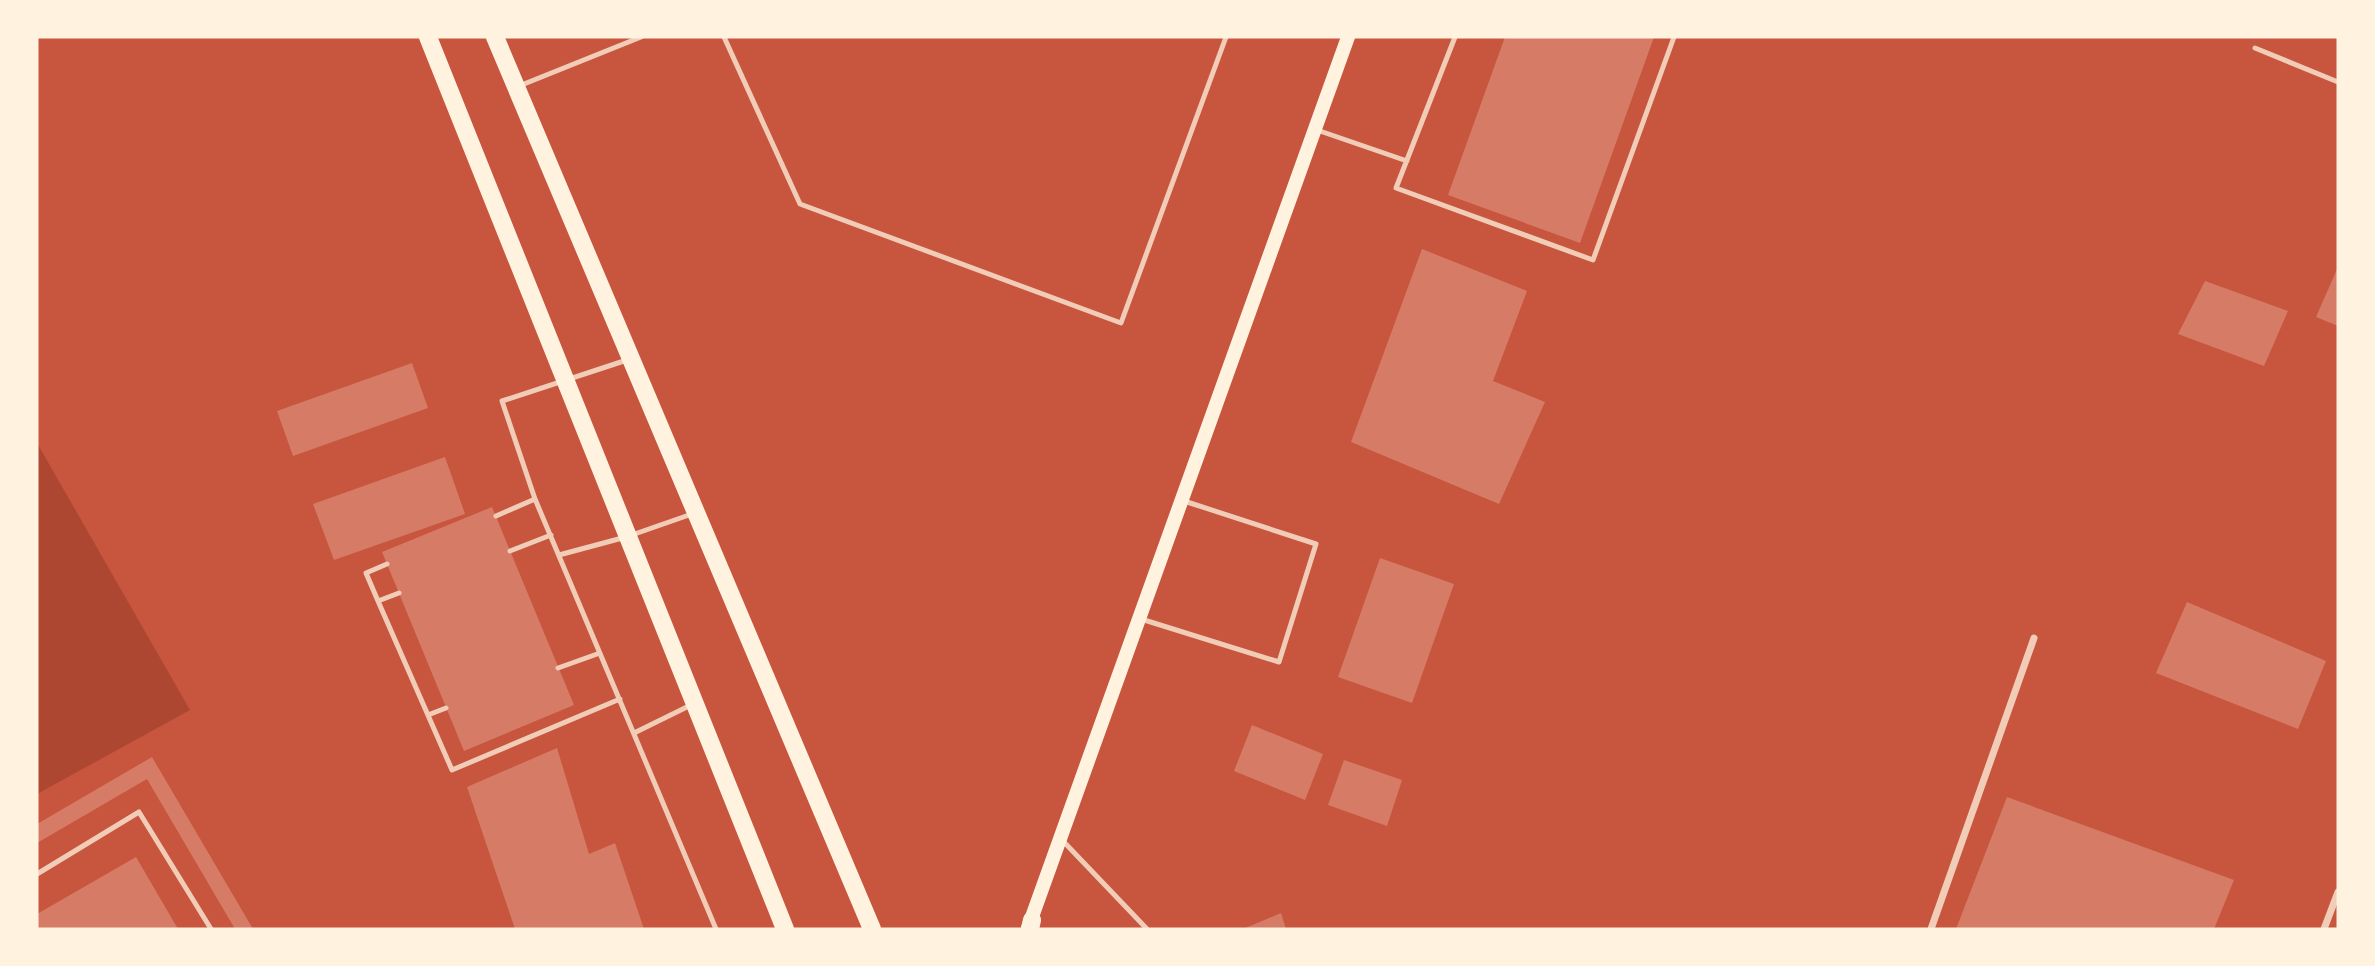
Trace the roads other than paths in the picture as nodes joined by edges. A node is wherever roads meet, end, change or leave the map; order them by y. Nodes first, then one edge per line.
1 (428, 37) edge
2 (495, 37) edge
3 (641, 37) edge
4 (724, 37) edge
5 (1226, 37) edge
6 (1348, 37) edge
7 (1455, 37) edge
8 (1674, 37) edge
9 (2255, 48) dead end
10 (2338, 82) edge
11 (516, 88) junction
12 (1317, 130) junction
13 (1407, 161) junction
14 (631, 359) junction
15 (564, 378) junction
16 (536, 499) junction
17 (1181, 500) junction
18 (695, 513) junction
19 (496, 516) dead end
20 (551, 535) junction
21 (626, 537) junction
22 (510, 551) dead end
23 (559, 555) junction
24 (387, 564) dead end
25 (399, 593) dead end
26 (379, 601) junction
27 (1139, 618) junction
28 (2034, 638) dead end
29 (600, 653) junction
30 (558, 668) dead end
31 (620, 699) junction
32 (694, 704) junction
33 (446, 708) dead end
34 (428, 715) junction
35 (634, 733) junction
36 (1060, 837) junction
37 (37, 874) edge
38 (2338, 892) edge
39 (1030, 926) edge
40 (211, 929) edge
41 (716, 929) edge
42 (785, 929) edge
43 (872, 929) edge
44 (1147, 929) edge
45 (1931, 929) edge
46 (2324, 929) edge

1 - 15 main road
2 - 11 main road
3 - 11 lane
4 - 5 lane
6 - 12 main road
7 - 13 lane
8 - 13 lane
9 - 10 lane
11 - 14 main road
12 - 13 lane
12 - 17 main road
14 - 15 lane
14 - 18 main road
15 - 16 lane
15 - 21 main road
16 - 19 lane
16 - 20 lane
17 - 27 main road
17 - 27 lane
18 - 21 lane
18 - 43 main road
20 - 22 lane
20 - 23 lane
21 - 23 lane
21 - 32 main road
23 - 29 lane
24 - 26 lane
25 - 26 lane
26 - 34 lane
27 - 36 main road
28 - 45 street
29 - 30 lane
29 - 31 lane
31 - 34 lane
31 - 35 lane
32 - 35 lane
32 - 42 main road
33 - 34 lane
35 - 41 lane
36 - 39 main road
36 - 44 lane
37 - 40 lane
38 - 46 street

